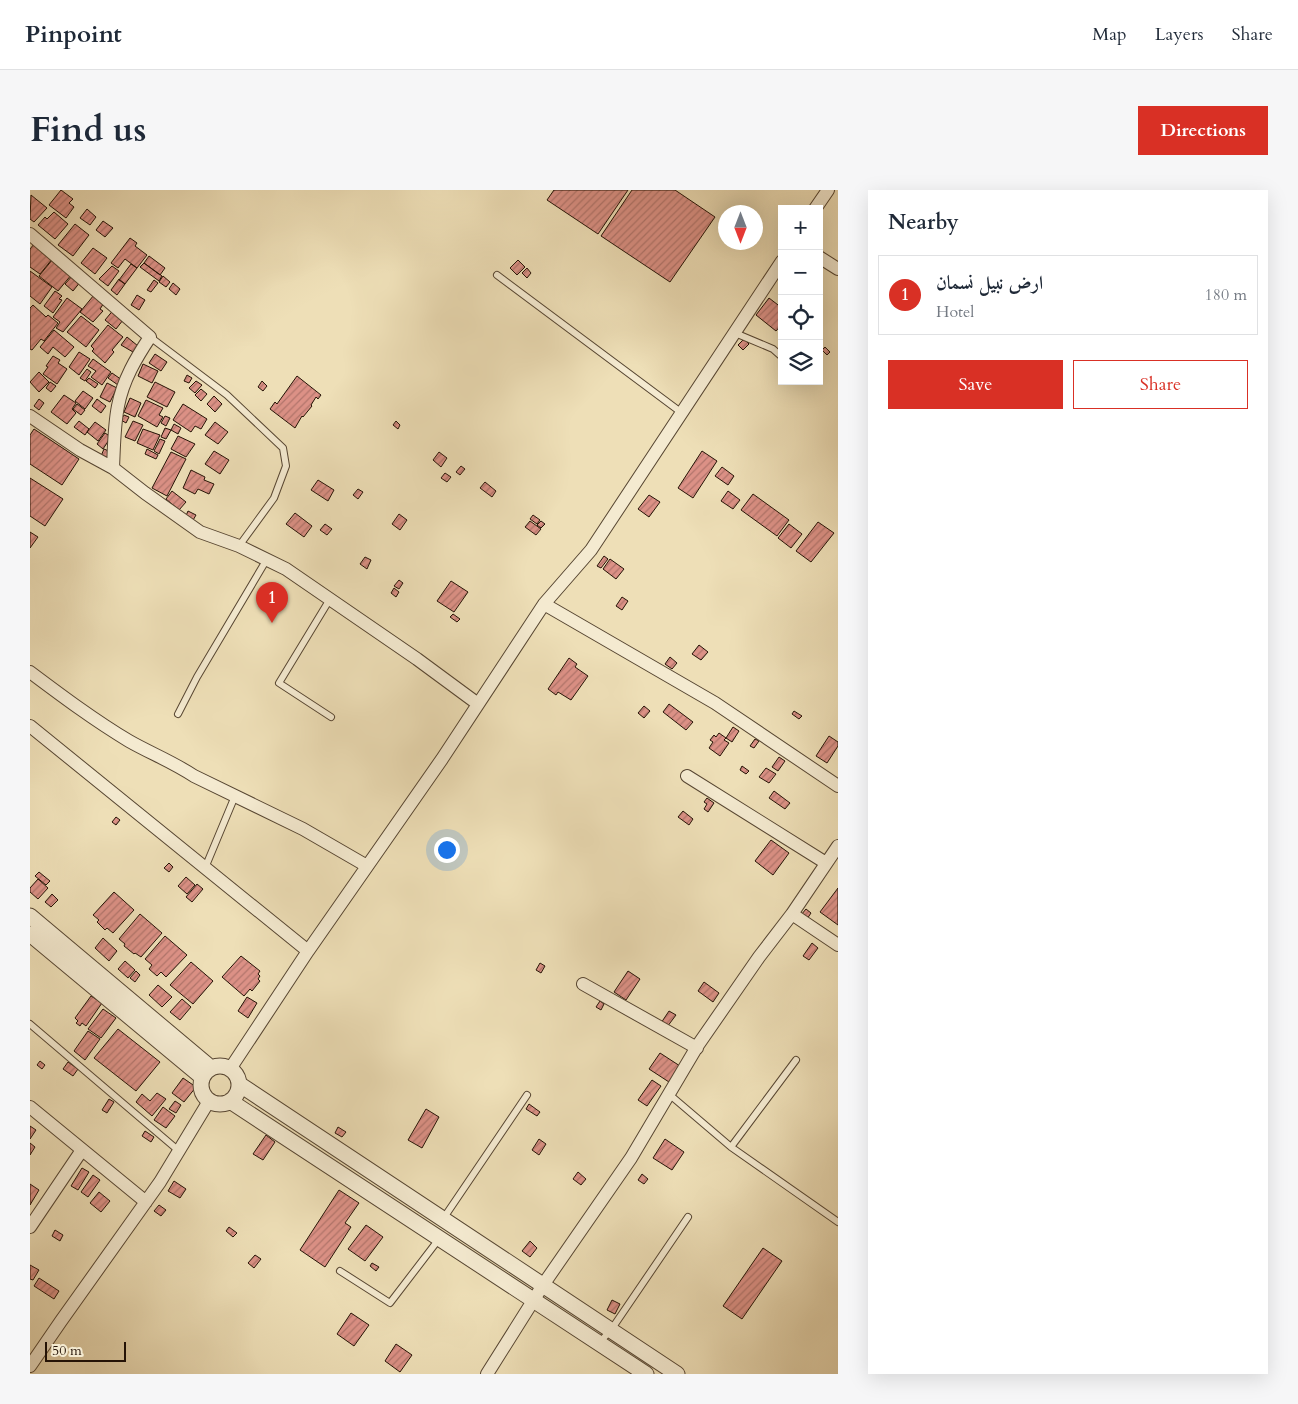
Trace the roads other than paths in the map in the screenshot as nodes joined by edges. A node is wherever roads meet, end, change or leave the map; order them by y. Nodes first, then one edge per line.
1 (828, 190) edge
2 (818, 205) edge
3 (30, 234) edge
4 (823, 260) edge
5 (778, 267) edge
6 (838, 269) edge
7 (497, 275) dead end
8 (735, 333) junction
9 (150, 337) junction
10 (778, 353) edge
11 (682, 413) junction
12 (30, 416) edge
13 (113, 468) junction
14 (239, 546) junction
15 (267, 559) junction
16 (330, 599) junction
17 (544, 604) junction
18 (30, 672) edge
19 (478, 704) junction
20 (178, 714) dead end
21 (330, 717) dead end
22 (30, 726) edge
23 (687, 776) dead end
24 (838, 786) edge
25 (236, 796) junction
26 (834, 855) edge
27 (367, 866) junction
28 (205, 868) junction
29 (792, 914) junction
30 (30, 916) edge
31 (30, 934) edge
32 (838, 945) edge
33 (308, 951) junction
34 (584, 984) dead end
35 (30, 1024) edge
36 (697, 1048) junction
37 (796, 1060) dead end
38 (230, 1069) junction
39 (206, 1072) junction
40 (239, 1084) junction
41 (527, 1094) dead end
42 (670, 1094) junction
43 (209, 1101) junction
44 (230, 1101) junction
45 (30, 1108) edge
46 (731, 1147) junction
47 (82, 1150) junction
48 (179, 1150) junction
49 (146, 1202) junction
50 (688, 1217) dead end
51 (443, 1219) junction
52 (838, 1222) edge
53 (30, 1226) edge
54 (439, 1239) junction
55 (340, 1271) dead end
56 (543, 1285) junction
57 (534, 1301) junction
58 (611, 1330) junction
59 (599, 1343) junction
60 (32, 1359) edge
61 (487, 1374) edge
62 (646, 1374) edge
63 (678, 1374) edge

1 - 2 street
3 - 9 street
4 - 6 street
5 - 8 street
7 - 11 lane
8 - 10 lane
8 - 11 street
9 - 13 street
9 - 14 lane
11 - 17 street
12 - 13 street
13 - 14 street
14 - 15 street
15 - 16 street
15 - 20 lane
16 - 19 street
16 - 21 lane
17 - 19 street
17 - 24 street
18 - 25 street
19 - 27 street
22 - 28 street
23 - 26 street
25 - 27 street
25 - 28 lane
26 - 29 street
27 - 33 street
28 - 33 street
29 - 32 street
29 - 36 street
30 - 39 street
31 - 39 street
33 - 38 street
34 - 36 street
35 - 48 lane
36 - 42 street
37 - 46 lane
38 - 39 street
38 - 40 street
39 - 43 street
40 - 44 street
40 - 51 street
41 - 51 lane
42 - 46 lane
42 - 56 street
43 - 44 street
43 - 48 street
44 - 54 street
45 - 47 street
46 - 52 lane
47 - 49 street
47 - 53 street
48 - 49 street
49 - 60 street
50 - 58 lane
51 - 56 street
54 - 55 lane
54 - 57 street
56 - 57 street
56 - 58 street
57 - 59 street
57 - 61 street
58 - 59 lane
58 - 63 street
59 - 62 street

